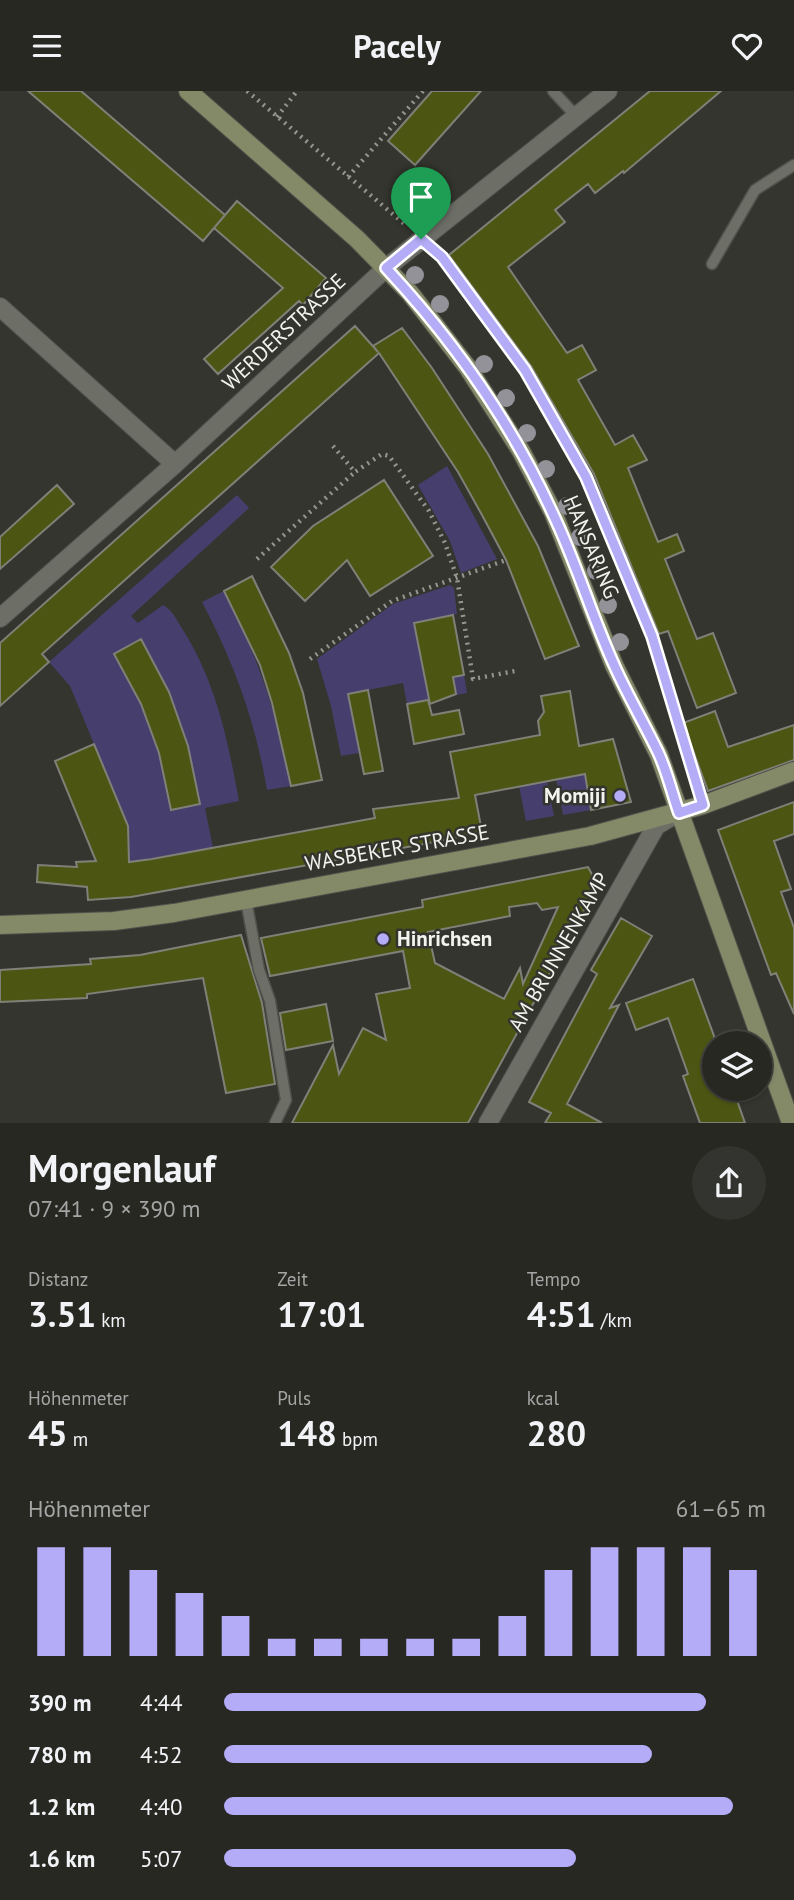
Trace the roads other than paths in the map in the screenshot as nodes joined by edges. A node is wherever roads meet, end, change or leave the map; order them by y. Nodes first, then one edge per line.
1 (188, 91) edge
2 (553, 91) edge
3 (608, 91) edge
4 (576, 116) junction
5 (794, 165) edge
6 (712, 264) dead end
7 (386, 268) junction
8 (0, 307) edge
9 (174, 464) junction
10 (0, 618) edge
11 (794, 771) edge
12 (679, 813) junction
13 (246, 900) junction
14 (0, 925) edge
15 (275, 1123) edge
16 (488, 1123) edge
17 (791, 1123) edge

1 - 7 main road, HANSARING
2 - 4 lane
3 - 4 street, WERDERSTRASSE
4 - 7 street, WERDERSTRASSE
5 - 6 lane
7 - 9 street, WERDERSTRASSE
7 - 12 main road, HANSARING
8 - 9 street
9 - 10 street, WERDERSTRASSE
11 - 12 main road, WASBEKER STRASSE
12 - 13 main road, WASBEKER STRASSE
12 - 16 street, AM BRUNNENKAMP
12 - 17 main road, HANSARING
13 - 14 main road, WASBEKER STRASSE
13 - 15 lane

